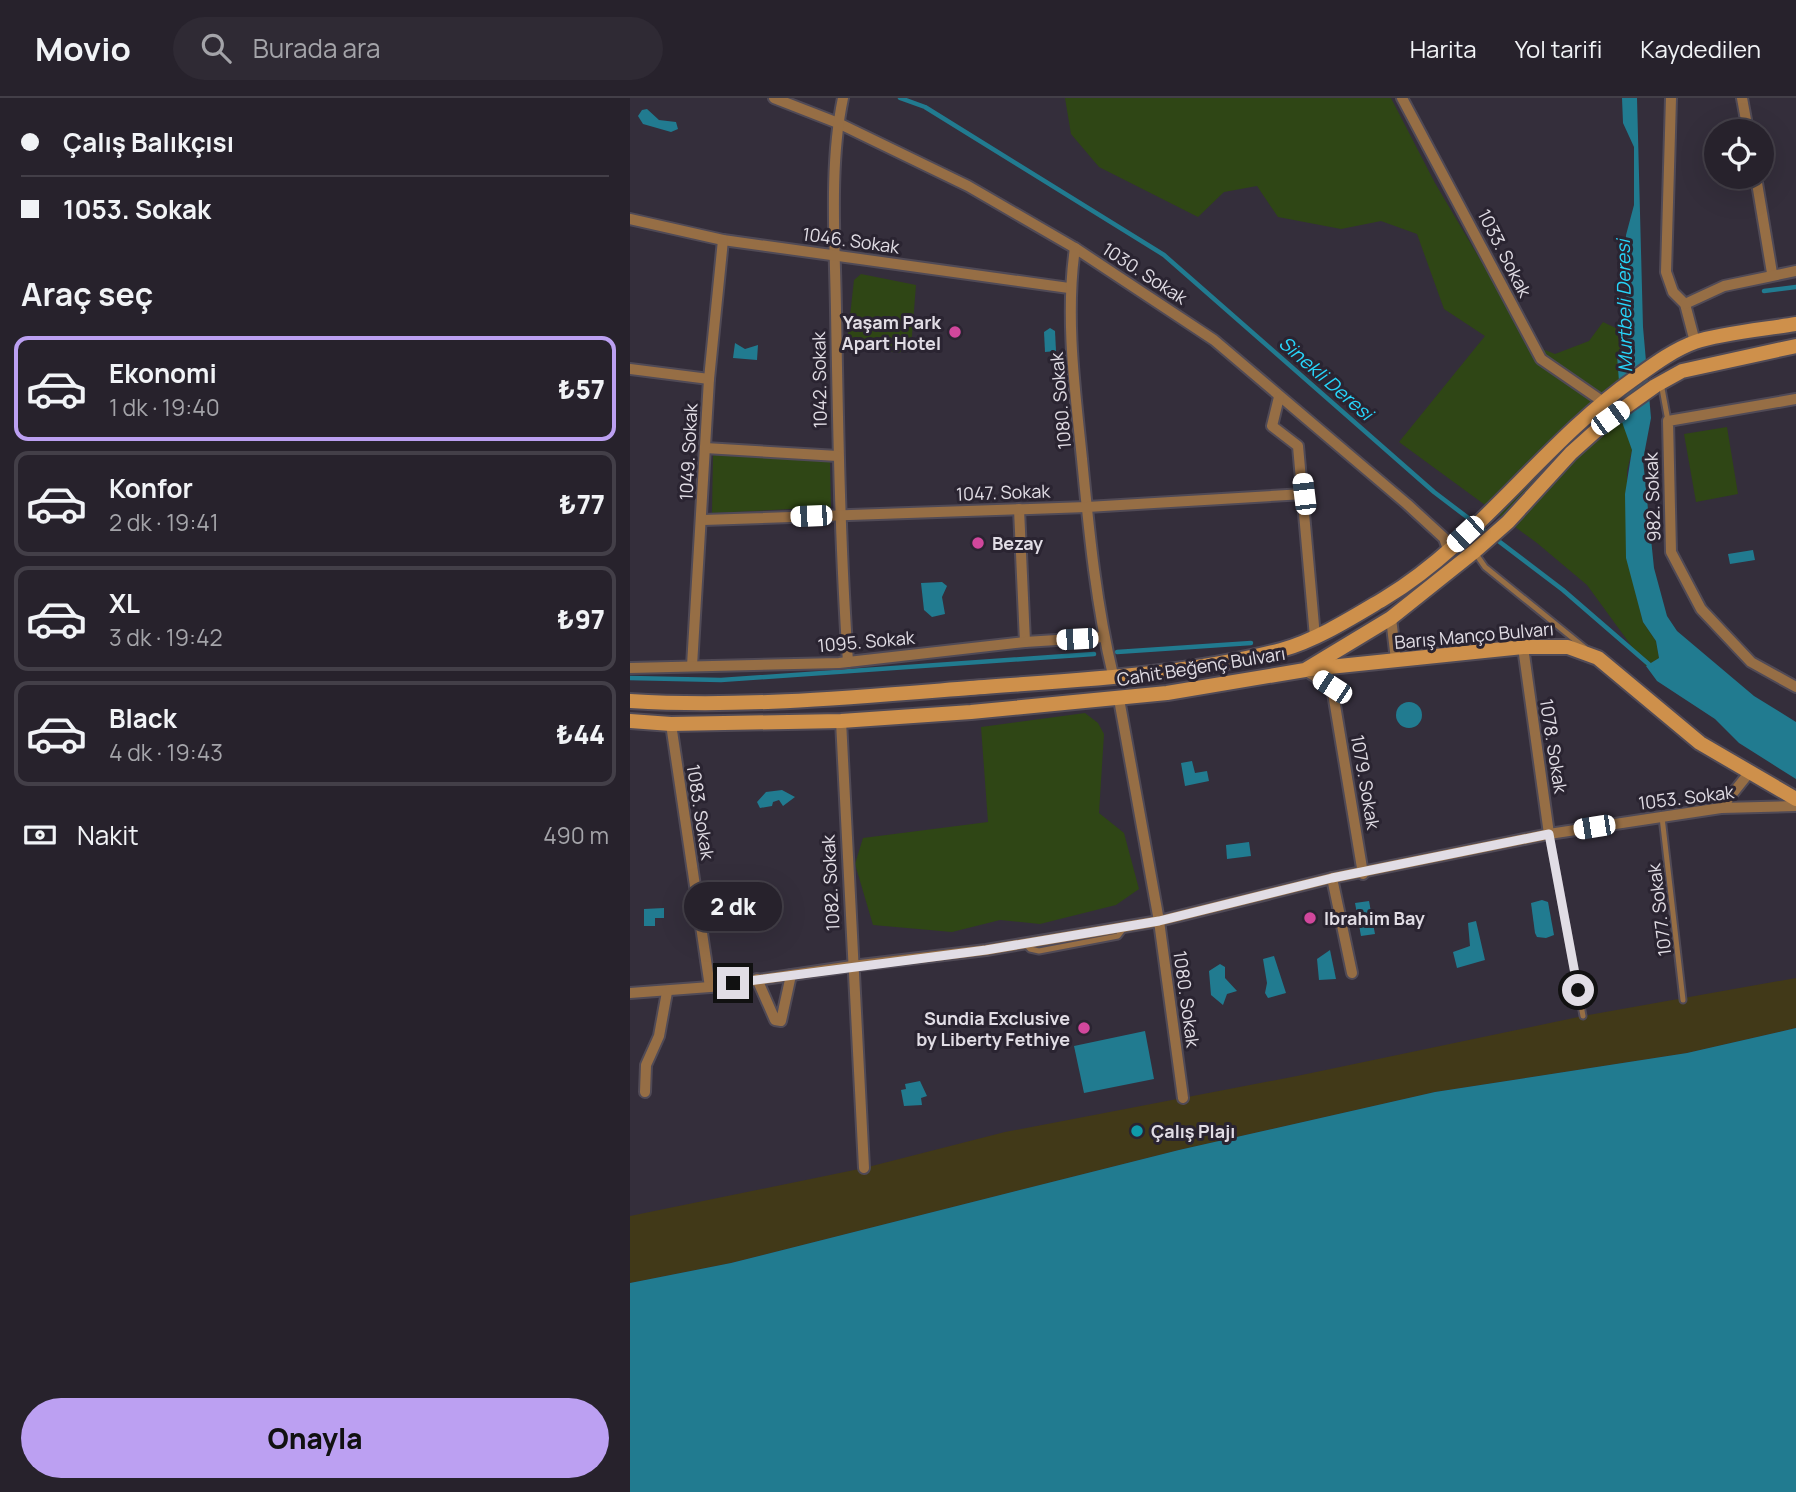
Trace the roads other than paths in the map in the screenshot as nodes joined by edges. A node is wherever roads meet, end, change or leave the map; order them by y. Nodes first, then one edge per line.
1 (774, 98) edge
2 (843, 98) edge
3 (1402, 98) edge
4 (1671, 98) edge
5 (1742, 98) edge
6 (1746, 119) edge
7 (838, 123) junction
8 (1758, 189) edge
9 (630, 219) edge
10 (723, 240) junction
11 (1075, 248) junction
12 (835, 255) junction
13 (1796, 271) edge
14 (1772, 273) junction
15 (1069, 288) junction
16 (1685, 304) junction
17 (1796, 324) edge
18 (1695, 342) junction
19 (1796, 346) edge
20 (630, 369) edge
21 (709, 379) junction
22 (1658, 384) junction
23 (1279, 397) junction
24 (1796, 399) edge
25 (1604, 400) junction
26 (1668, 421) junction
27 (705, 448) junction
28 (838, 456) junction
29 (1304, 494) junction
30 (1087, 507) junction
31 (1019, 509) junction
32 (838, 515) junction
33 (703, 520) junction
34 (1478, 548) junction
35 (1448, 549) junction
36 (1391, 618) junction
37 (1315, 637) junction
38 (1104, 638) junction
39 (1025, 642) junction
40 (1523, 647) junction
41 (1285, 649) junction
42 (1598, 658) junction
43 (1396, 660) junction
44 (848, 662) junction
45 (692, 666) junction
46 (630, 668) edge
47 (1305, 670) junction
48 (1113, 675) junction
49 (1796, 687) edge
50 (1119, 699) junction
51 (630, 701) edge
52 (630, 721) edge
53 (841, 721) junction
54 (671, 724) junction
55 (1749, 773) junction
56 (1796, 799) edge
57 (1796, 806) edge
58 (1721, 808) junction
59 (1662, 817) junction
60 (1549, 834) junction
61 (1363, 874) junction
62 (1332, 878) junction
63 (1159, 921) junction
64 (852, 966) junction
65 (1352, 973) dead end
66 (791, 975) junction
67 (757, 979) junction
68 (710, 987) junction
69 (667, 992) junction
70 (630, 993) edge
71 (1684, 1000) dead end
72 (1583, 1016) dead end
73 (645, 1092) dead end
74 (1183, 1098) dead end
75 (864, 1168) dead end

1 - 7 street, 1030. Sokak
2 - 7 street, 1042. Sokak
3 - 25 street, 1033. Sokak
4 - 16 street
5 - 6 street
7 - 11 street, 1030. Sokak
7 - 12 street, 1042. Sokak
8 - 14 street
9 - 10 street, 1046. Sokak
10 - 12 street, 1046. Sokak
10 - 21 street, 1049. Sokak
11 - 15 street, 1080. Sokak
11 - 23 street, 1030. Sokak
12 - 15 street, 1046. Sokak
12 - 28 street, 1042. Sokak
13 - 14 street
14 - 16 street
15 - 30 street, 1080. Sokak
16 - 18 street
17 - 18 main road, Cahit Beğenç Bulvarı
18 - 25 main road, Cahit Beğenç Bulvarı
19 - 22 main road, Cahit Beğenç Bulvarı
20 - 21 street
21 - 27 street, 1049. Sokak
22 - 26 lane
22 - 34 main road, Cahit Beğenç Bulvarı
23 - 29 street
23 - 35 street, 1030. Sokak
24 - 26 street
25 - 35 main road, Cahit Beğenç Bulvarı
26 - 49 street, 982. Sokak
27 - 28 street
27 - 33 street, 1049. Sokak
28 - 32 street, 1042. Sokak
29 - 30 street, 1047. Sokak
29 - 37 street
30 - 31 street, 1047. Sokak
30 - 38 street, 1080. Sokak
31 - 32 street, 1047. Sokak
31 - 39 street
32 - 33 street, 1047. Sokak
32 - 44 street, 1042. Sokak
33 - 45 street, 1049. Sokak
34 - 36 main road, Cahit Beğenç Bulvarı
34 - 42 lane
35 - 37 main road, Cahit Beğenç Bulvarı
36 - 43 street
36 - 47 main road, Cahit Beğenç Bulvarı
37 - 41 main road, Cahit Beğenç Bulvarı
38 - 39 street, 1095. Sokak
38 - 48 street, 1080. Sokak
39 - 44 street, 1095. Sokak
40 - 42 main road, Barış Manço Bulvarı
40 - 43 main road, Barış Manço Bulvarı
40 - 60 street, 1078. Sokak
41 - 47 main road
41 - 48 main road, Cahit Beğenç Bulvarı
42 - 55 main road, Barış Manço Bulvarı
43 - 47 main road, Barış Manço Bulvarı
44 - 45 street, 1095. Sokak
45 - 46 street, 1095. Sokak
47 - 50 main road, Cahit Beğenç Bulvarı
47 - 61 street, 1079. Sokak
48 - 51 main road, Cahit Beğenç Bulvarı
50 - 53 main road, Cahit Beğenç Bulvarı
50 - 63 street, 1080. Sokak
52 - 54 main road, Cahit Beğenç Bulvarı
53 - 54 main road, Cahit Beğenç Bulvarı
53 - 64 street, 1082. Sokak
54 - 68 street, 1083. Sokak
55 - 56 main road, Barış Manço Bulvarı
55 - 58 street
57 - 58 street, 1053. Sokak
58 - 59 street, 1053. Sokak
59 - 60 street, 1053. Sokak
59 - 71 lane, 1077. Sokak
60 - 61 street, 1053. Sokak
60 - 72 lane, 1078. Sokak
61 - 62 street, 1053. Sokak
62 - 63 street, 1053. Sokak
62 - 65 street
63 - 64 street, 1053. Sokak
63 - 74 street, 1080. Sokak
64 - 66 street, 1053. Sokak
64 - 75 street, 1082. Sokak
66 - 67 street, 1053. Sokak
66 - 67 street
67 - 68 street, 1053. Sokak
68 - 69 street, 1053. Sokak
69 - 70 street, 1053. Sokak
69 - 73 street

